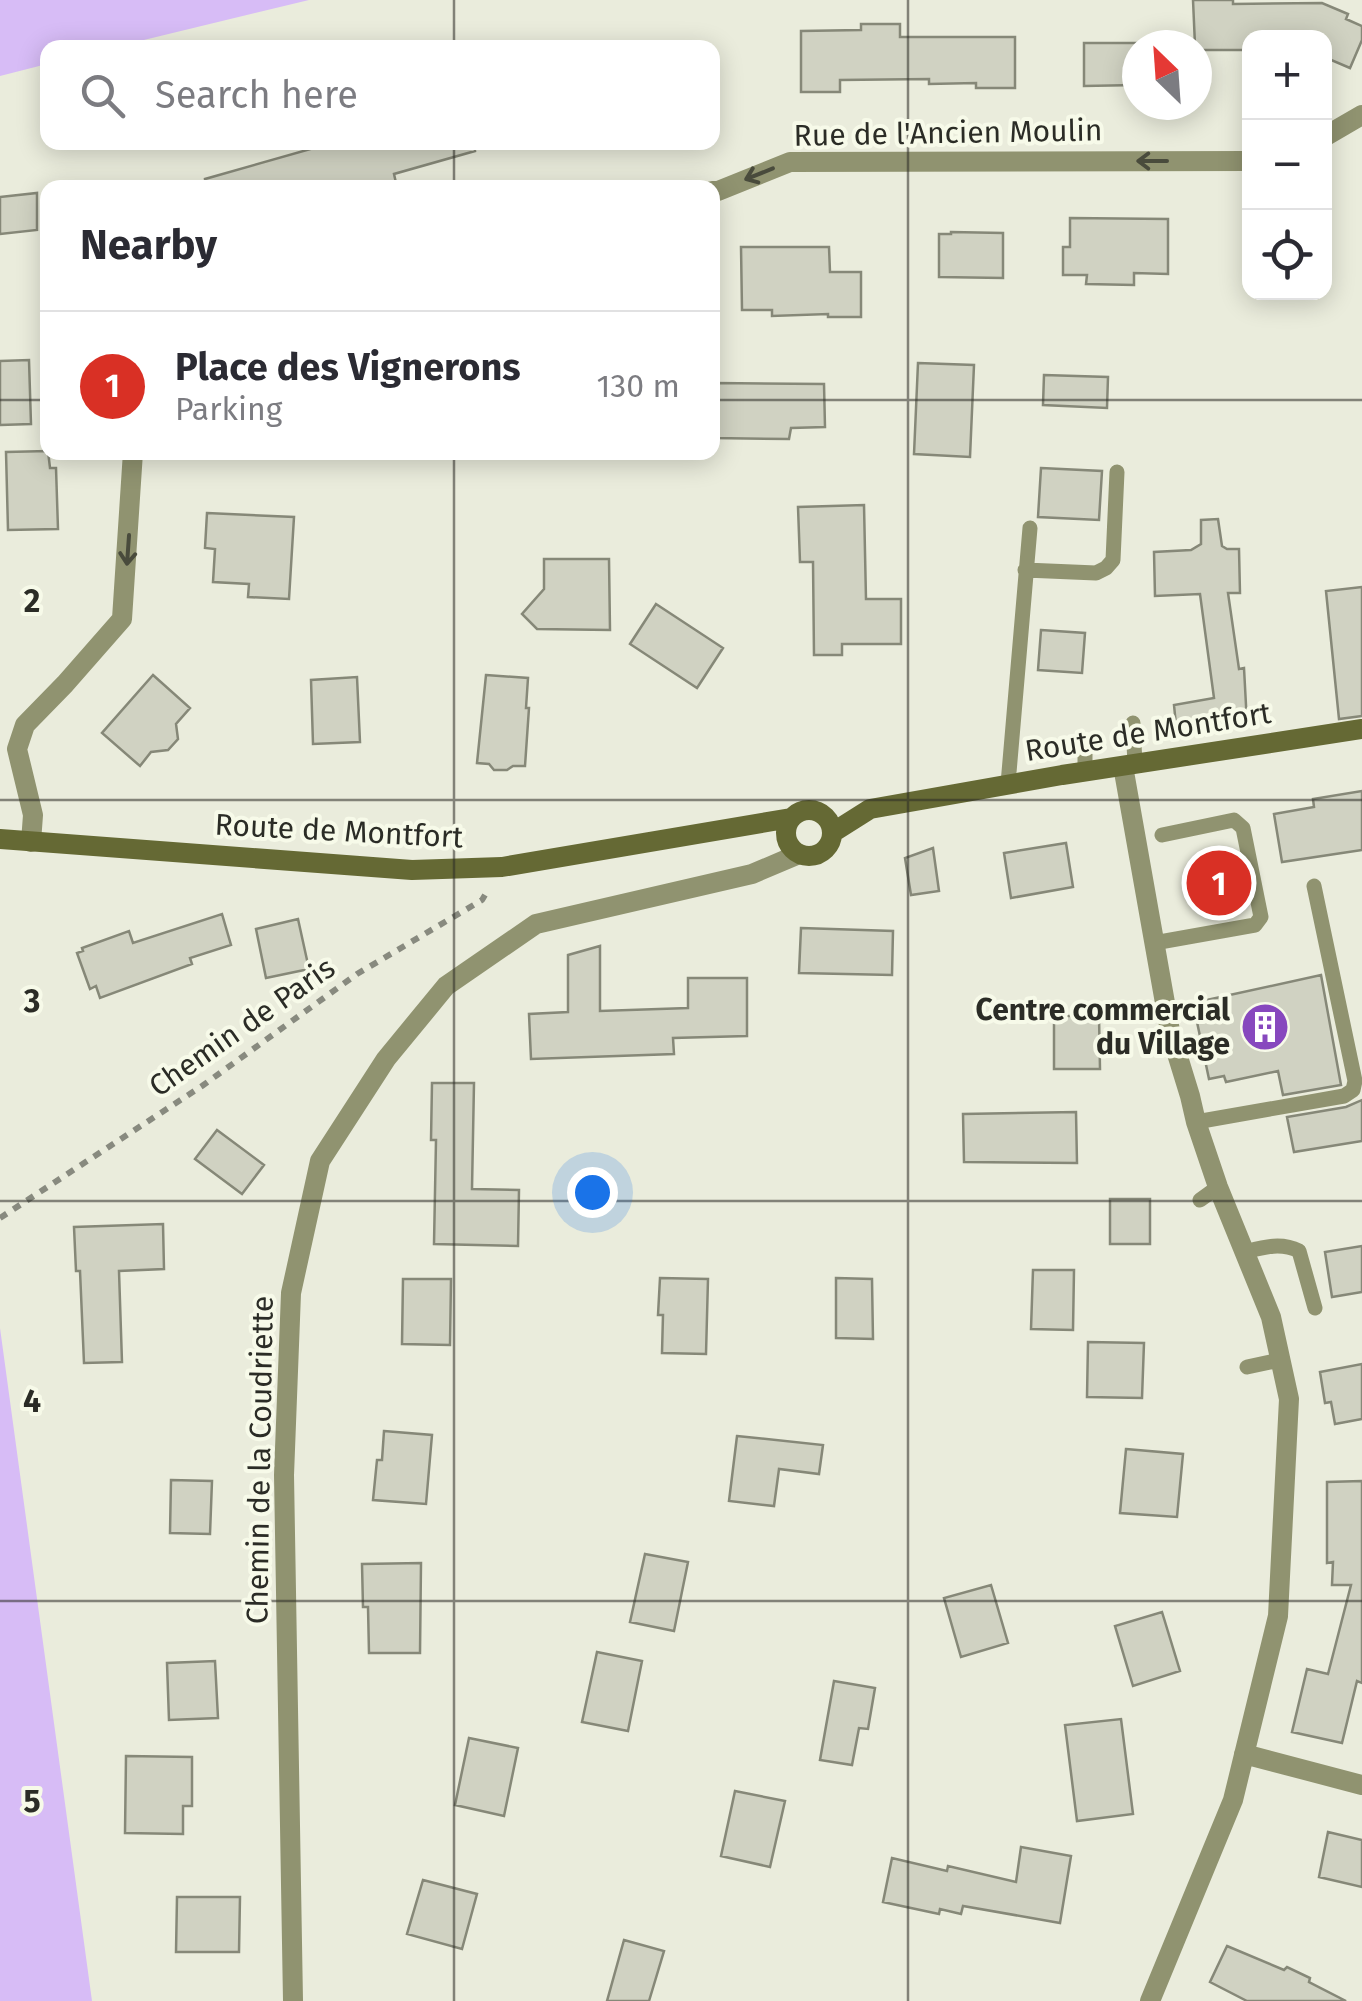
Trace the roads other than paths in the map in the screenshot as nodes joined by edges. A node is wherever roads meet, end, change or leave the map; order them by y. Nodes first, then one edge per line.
1 (1362, 115) edge
2 (1332, 132) edge
3 (1242, 161) edge
4 (720, 190) edge
5 (132, 460) edge
6 (1117, 472) dead end
7 (1030, 528) dead end
8 (1025, 570) junction
9 (1133, 723) dead end
10 (1362, 729) edge
11 (1085, 741) dead end
12 (9, 750) edge
13 (1129, 765) junction
14 (1085, 772) junction
15 (1008, 784) junction
16 (791, 818) junction
17 (832, 832) junction
18 (1162, 835) dead end
19 (0, 839) edge
20 (31, 842) junction
21 (800, 854) junction
22 (1314, 886) dead end
23 (1154, 943) junction
24 (1362, 1024) edge
25 (1344, 1028) junction
26 (1196, 1122) junction
27 (1218, 1187) junction
28 (1200, 1200) dead end
29 (1245, 1252) junction
30 (1315, 1308) dead end
31 (1280, 1360) junction
32 (1247, 1367) dead end
33 (1244, 1754) junction
34 (1362, 1786) edge
35 (293, 2001) edge
36 (1150, 2001) edge

1 - 2 street
3 -> 4 street, Rue de l'Ancien Moulin
5 -> 12 street
6 - 8 lane
7 - 8 lane
8 - 15 lane
9 - 13 lane
10 - 13 street, Route de Montfort
11 - 14 lane
12 - 20 street
13 - 14 street, Route de Montfort
13 - 23 street
14 - 15 street, Route de Montfort
15 - 17 street, Route de Montfort
16 - 17 street, Route de Montfort
16 - 20 street, Route de Montfort
16 - 21 street
17 - 21 street, Route de Montfort
18 - 23 lane
19 - 20 street, Route de Montfort
21 - 35 street, Chemin de la Coudriette
22 - 25 lane
23 - 26 street
24 - 25 lane
25 - 26 lane
26 - 27 street
27 - 28 lane
27 - 29 street
29 - 30 lane
29 - 31 street
31 - 32 lane
31 - 33 street
33 - 34 street
33 - 36 street

